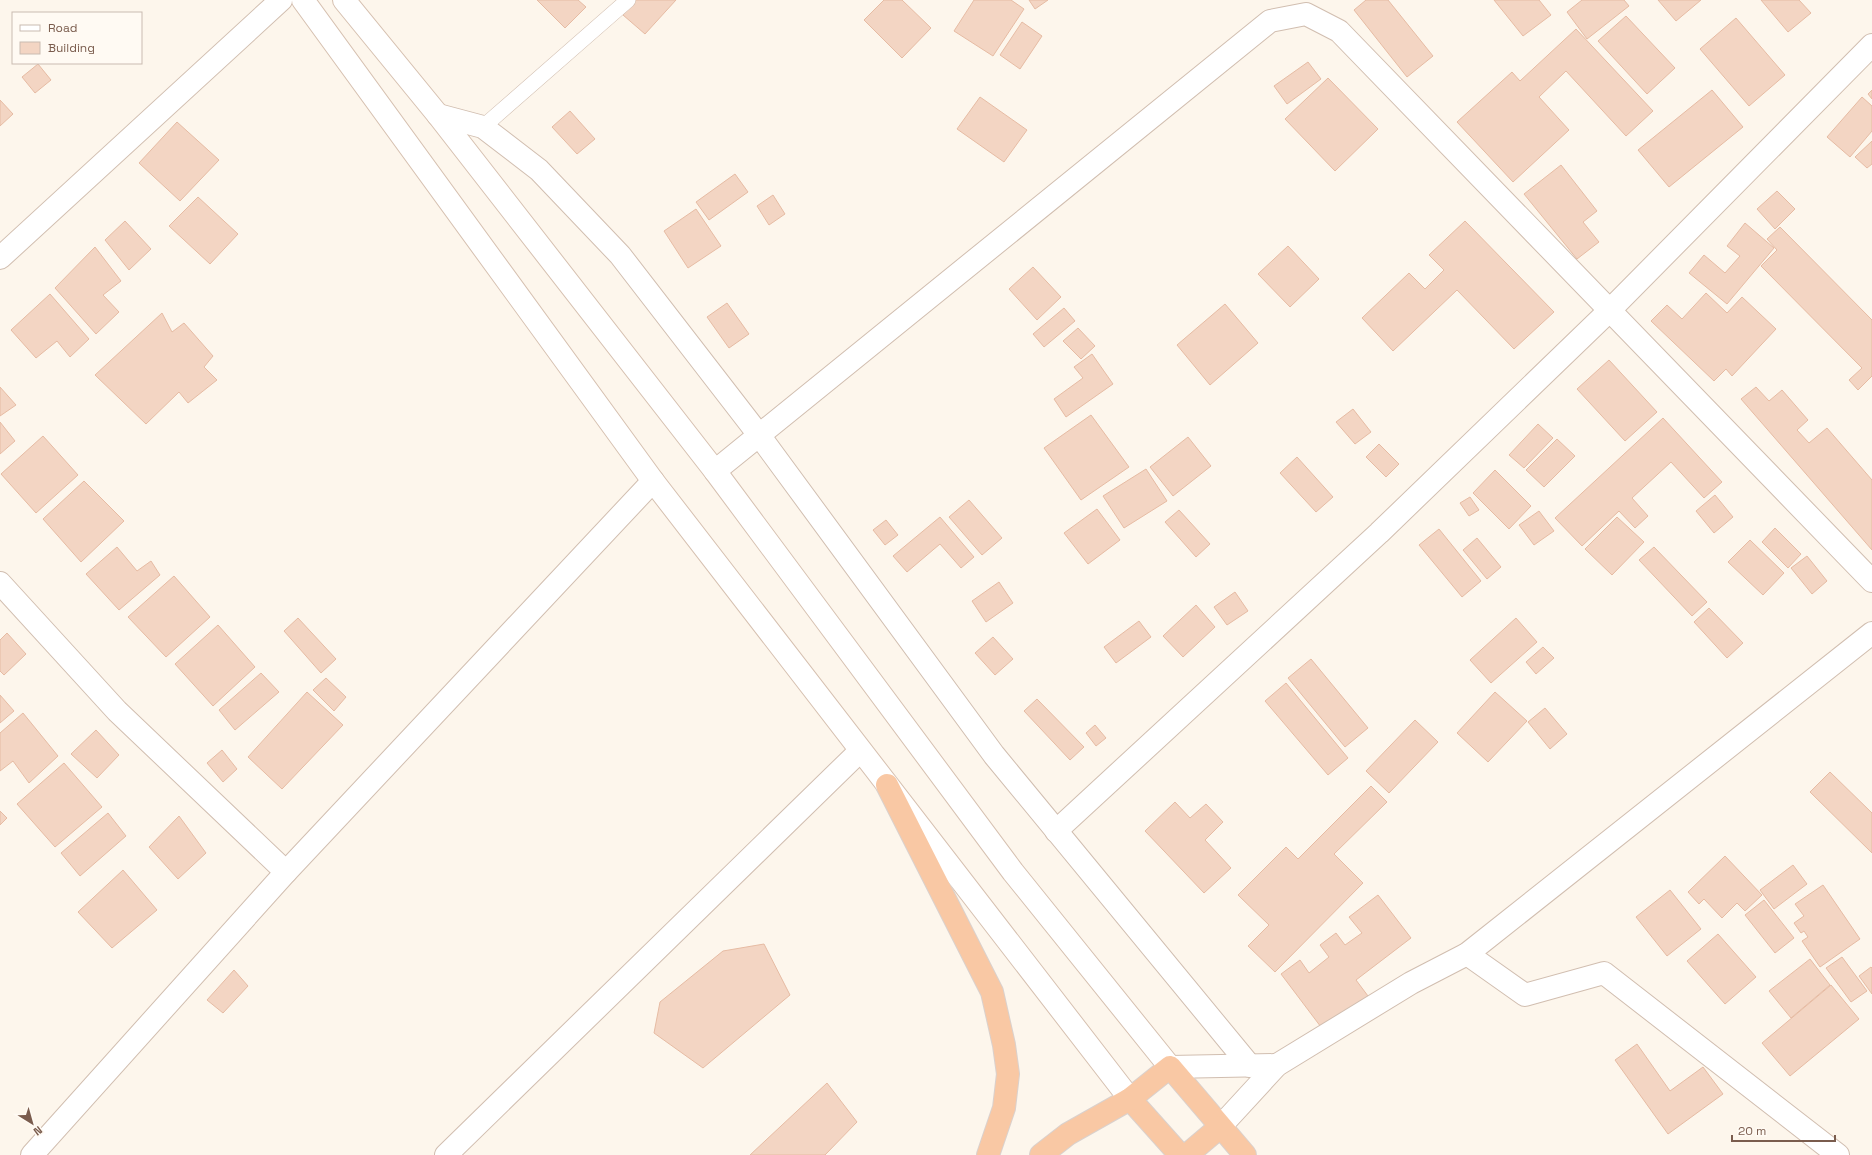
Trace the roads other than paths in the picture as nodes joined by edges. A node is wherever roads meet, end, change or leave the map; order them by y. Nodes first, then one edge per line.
1 (281, 0) edge
2 (303, 0) edge
3 (344, 0) edge
4 (628, 0) edge
5 (1872, 45) edge
6 (438, 115) junction
7 (483, 127) junction
8 (0, 258) edge
9 (1609, 311) junction
10 (759, 435) junction
11 (715, 471) junction
12 (653, 481) junction
13 (1872, 581) edge
14 (0, 584) edge
15 (1872, 633) edge
16 (860, 751) junction
17 (887, 785) junction
18 (1056, 831) junction
19 (286, 872) junction
20 (1467, 954) junction
21 (1277, 1065) junction
22 (1250, 1066) junction
23 (1170, 1067) junction
24 (1130, 1099) junction
25 (1220, 1127) junction
26 (32, 1155) edge
27 (446, 1155) edge
28 (988, 1155) edge
29 (1041, 1155) edge
30 (1180, 1155) edge
31 (1187, 1155) edge
32 (1245, 1155) edge
33 (1838, 1155) edge

1 - 8 street
2 - 12 street
3 - 6 street
4 - 7 lane
5 - 9 street
6 - 7 street
6 - 11 street
7 - 10 street
9 - 10 street
9 - 13 street
9 - 18 street
10 - 11 street
10 - 18 street
11 - 23 street
12 - 16 street
12 - 19 street
14 - 19 street
15 - 20 street
16 - 17 street
16 - 27 street
17 - 24 street
17 - 28 highway
18 - 22 street
19 - 26 street
20 - 21 street
20 - 33 street
21 - 22 street
21 - 25 street
22 - 23 street
23 - 24 highway
23 - 25 highway
24 - 29 highway
24 - 30 highway
25 - 31 highway
25 - 32 highway

